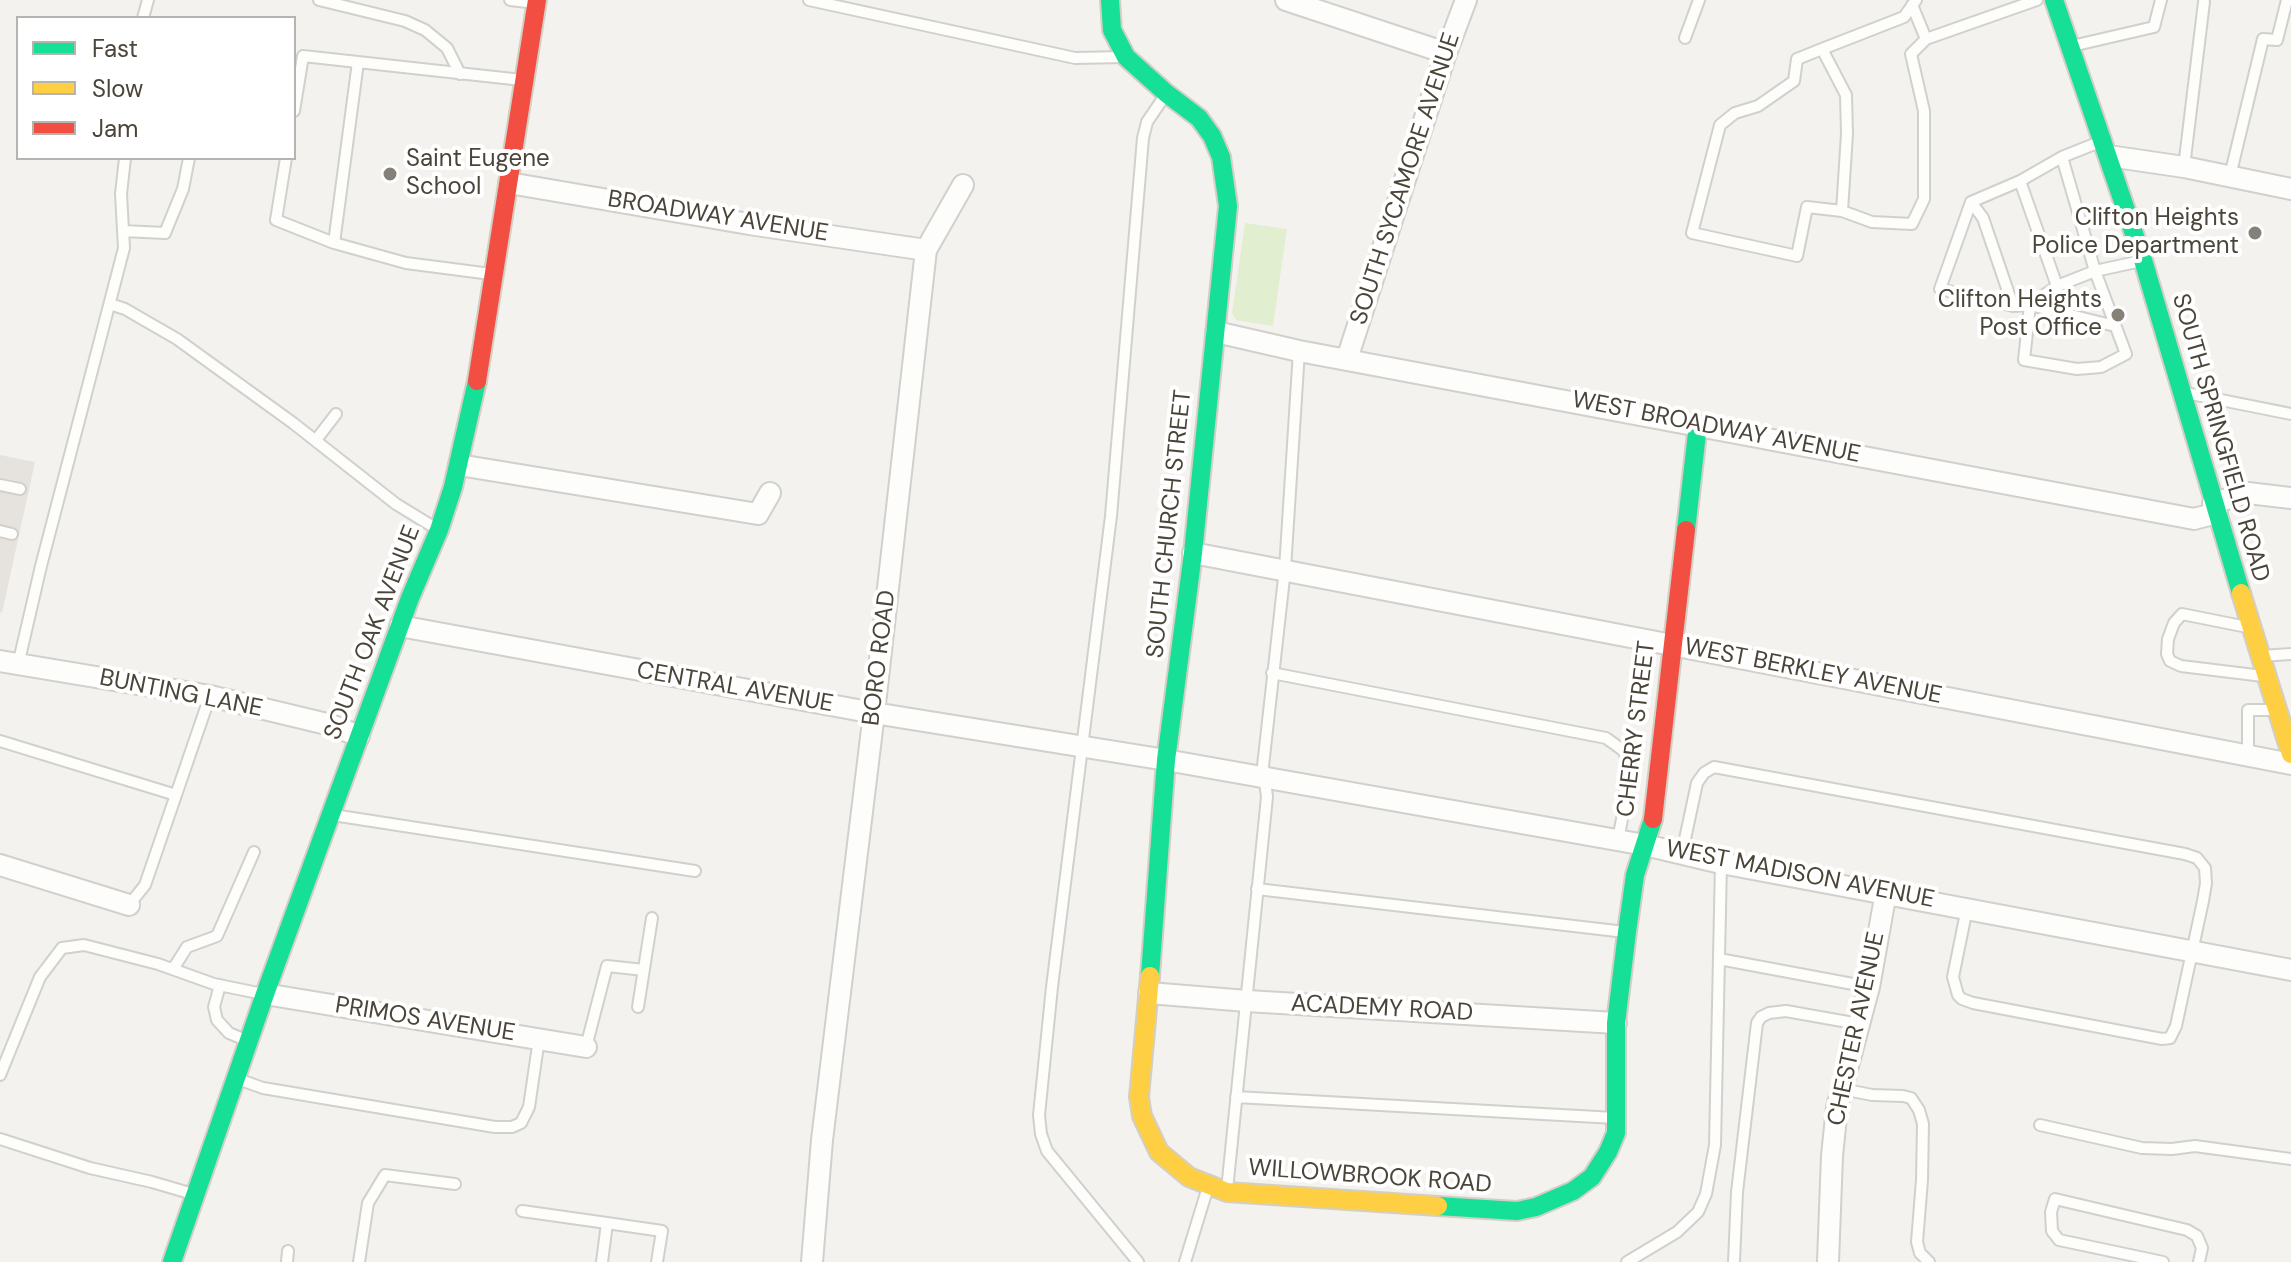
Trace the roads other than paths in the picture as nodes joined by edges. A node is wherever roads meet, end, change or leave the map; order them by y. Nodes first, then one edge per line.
1 (319, 0) edge
2 (510, 0) edge
3 (809, 0) edge
4 (1110, 0) edge
5 (1286, 0) edge
6 (1466, 0) edge
7 (1699, 0) edge
8 (2037, 0) edge
9 (2054, 0) edge
10 (2161, 0) edge
11 (2287, 0) edge
12 (537, 1) edge
13 (2204, 2) edge
14 (1914, 3) edge
15 (1685, 38) dead end
16 (1926, 39) junction
17 (2070, 47) junction
18 (1822, 49) junction
19 (1446, 53) junction
20 (1126, 57) junction
21 (358, 62) junction
22 (460, 74) junction
23 (524, 80) junction
24 (1166, 93) junction
25 (296, 99) edge
26 (2106, 148) junction
27 (2062, 157) junction
28 (125, 160) edge
29 (189, 160) edge
30 (286, 160) edge
31 (2184, 167) junction
32 (2230, 176) junction
33 (2020, 181) junction
34 (509, 183) junction
35 (963, 185) dead end
36 (2291, 189) edge
37 (1971, 202) junction
38 (1842, 211) junction
39 (123, 231) junction
40 (334, 243) junction
41 (926, 250) junction
42 (2143, 260) junction
43 (2095, 271) junction
44 (495, 275) junction
45 (2057, 286) junction
46 (110, 304) junction
47 (2030, 305) junction
48 (2013, 306) junction
49 (2115, 326) junction
50 (1216, 332) junction
51 (1299, 351) junction
52 (1347, 359) junction
53 (2180, 392) junction
54 (336, 414) dead end
55 (2291, 414) edge
56 (1698, 424) junction
57 (316, 440) junction
58 (459, 465) junction
59 (0, 485) edge
60 (20, 489) dead end
61 (770, 493) dead end
62 (2291, 498) edge
63 (2215, 508) junction
64 (439, 530) junction
65 (0, 531) edge
66 (12, 534) dead end
67 (1193, 553) junction
68 (1285, 569) junction
69 (400, 626) junction
70 (2251, 628) junction
71 (1672, 644) junction
72 (2291, 654) edge
73 (2259, 656) junction
74 (9, 663) edge
75 (1272, 673) junction
76 (2265, 676) junction
77 (210, 696) junction
78 (2276, 710) junction
79 (874, 713) junction
80 (359, 736) junction
81 (0, 741) edge
82 (1082, 747) junction
83 (2291, 754) edge
84 (2248, 756) junction
85 (1166, 760) junction
86 (2291, 764) edge
87 (1264, 778) junction
88 (176, 795) junction
89 (331, 814) junction
90 (1618, 840) junction
91 (1645, 845) junction
92 (254, 852) dead end
93 (1682, 853) junction
94 (1721, 863) junction
95 (0, 865) edge
96 (695, 871) dead end
97 (1257, 889) junction
98 (1886, 892) junction
99 (129, 905) joint
100 (1967, 908) junction
101 (652, 918) dead end
102 (1627, 932) junction
103 (2191, 951) junction
104 (1719, 959) junction
105 (173, 969) junction
106 (644, 970) junction
107 (2291, 970) edge
108 (220, 985) junction
109 (1869, 987) junction
110 (1149, 993) junction
111 (265, 994) junction
112 (1247, 1001) junction
113 (638, 1007) dead end
114 (1616, 1023) junction
115 (1859, 1024) junction
116 (539, 1039) junction
117 (248, 1041) junction
118 (586, 1047) joint
119 (0, 1075) edge
120 (235, 1078) junction
121 (1842, 1089) junction
122 (1139, 1097) joint
123 (1236, 1097) junction
124 (2040, 1125) dead end
125 (1616, 1126) junction
126 (0, 1139) edge
127 (2291, 1159) edge
128 (455, 1184) dead end
129 (1208, 1186) junction
130 (1227, 1192) junction
131 (195, 1194) junction
132 (522, 1211) dead end
133 (607, 1223) junction
134 (172, 1262) edge
135 (359, 1262) edge
136 (602, 1262) edge
137 (657, 1262) edge
138 (812, 1262) edge
139 (1138, 1262) edge
140 (1185, 1262) edge
141 (1627, 1262) edge
142 (1734, 1262) edge
143 (1828, 1262) edge
144 (1929, 1262) edge
145 (2163, 1262) edge
146 (2199, 1262) edge

1 - 22 lane
2 - 12 lane
3 - 20 lane
4 - 20 street, SOUTH CHURCH STREET
5 - 19 street
6 - 19 street, SOUTH SYCAMORE AVENUE
7 - 15 lane
8 - 16 lane
9 - 17 street, SOUTH SPRINGFIELD ROAD
10 - 17 lane
11 - 32 lane
12 - 23 street, SOUTH OAK AVENUE
13 - 31 lane
14 - 16 lane
14 - 18 lane
16 - 38 lane
17 - 26 street, SOUTH SPRINGFIELD ROAD
18 - 38 lane
18 - 38 lane
19 - 52 street, SOUTH SYCAMORE AVENUE
20 - 24 street, SOUTH CHURCH STREET
21 - 22 lane
21 - 25 lane
21 - 40 lane
22 - 23 lane
23 - 34 street, SOUTH OAK AVENUE
24 - 50 street, SOUTH CHURCH STREET
24 - 82 lane
26 - 27 lane
26 - 31 street
26 - 42 street, SOUTH SPRINGFIELD ROAD
27 - 33 lane
27 - 43 lane
28 - 39 lane
29 - 39 lane
30 - 40 lane
31 - 32 street
32 - 36 street
33 - 37 lane
33 - 45 lane
34 - 41 street, BROADWAY AVENUE
34 - 44 street, SOUTH OAK AVENUE
35 - 41 street, BORO ROAD
37 - 48 lane
37 - 48 lane
39 - 46 lane
40 - 44 lane
41 - 79 street, BORO ROAD
42 - 43 lane
42 - 53 street, SOUTH SPRINGFIELD ROAD
43 - 45 lane
43 - 49 lane
44 - 58 street, SOUTH OAK AVENUE
45 - 47 lane
46 - 57 lane
46 - 74 lane
47 - 48 lane
47 - 49 lane
47 - 49 lane
50 - 51 street, WEST BROADWAY AVENUE
50 - 67 street, SOUTH CHURCH STREET
51 - 52 street, WEST BROADWAY AVENUE
51 - 68 lane
52 - 56 street, WEST BROADWAY AVENUE
53 - 55 lane
53 - 63 street, SOUTH SPRINGFIELD ROAD
54 - 57 lane
56 - 63 street, WEST BROADWAY AVENUE
56 - 71 street, CHERRY STREET
57 - 64 lane
58 - 61 street
58 - 64 street, SOUTH OAK AVENUE
59 - 60 lane
62 - 63 street, WEST BROADWAY AVENUE
63 - 70 street, SOUTH SPRINGFIELD ROAD
64 - 69 street, SOUTH OAK AVENUE
65 - 66 lane
67 - 68 street, WEST BERKLEY AVENUE
67 - 85 street, SOUTH CHURCH STREET
68 - 71 street, WEST BERKLEY AVENUE
68 - 75 lane
69 - 79 street, CENTRAL AVENUE
69 - 80 street, SOUTH OAK AVENUE
70 - 73 street, SOUTH SPRINGFIELD ROAD
70 - 76 lane
71 - 84 street, WEST BERKLEY AVENUE
71 - 91 street, CHERRY STREET
72 - 73 lane
73 - 76 street, SOUTH SPRINGFIELD ROAD
74 - 77 street, BUNTING LANE
75 - 87 lane
75 - 90 lane
76 - 78 street, SOUTH SPRINGFIELD ROAD
77 - 80 street, BUNTING LANE
77 - 88 lane
78 - 83 street, SOUTH SPRINGFIELD ROAD
78 - 84 lane
79 - 82 street, CENTRAL AVENUE
79 - 138 street, BORO ROAD
80 - 89 street, SOUTH OAK AVENUE
81 - 88 lane
82 - 85 street, CENTRAL AVENUE
82 - 139 lane
84 - 86 street, WEST BERKLEY AVENUE
85 - 87 street, WEST MADISON AVENUE
85 - 110 street, SOUTH CHURCH STREET
87 - 90 street, WEST MADISON AVENUE
87 - 97 lane
88 - 99 lane
89 - 96 lane
89 - 111 street, SOUTH OAK AVENUE
90 - 91 street, WEST MADISON AVENUE
91 - 93 street, WEST MADISON AVENUE
91 - 102 street, CHERRY STREET
92 - 105 lane
93 - 94 street, WEST MADISON AVENUE
93 - 103 lane
94 - 98 street, WEST MADISON AVENUE
94 - 104 lane
95 - 99 street
97 - 102 lane
97 - 112 lane
98 - 100 street, WEST MADISON AVENUE
98 - 109 street, CHESTER AVENUE
100 - 103 street, WEST MADISON AVENUE
100 - 103 lane
101 - 106 lane
102 - 114 street, CHERRY STREET
103 - 107 street, WEST MADISON AVENUE
104 - 109 lane
104 - 141 lane
105 - 108 lane
105 - 119 lane
106 - 113 lane
106 - 118 lane
108 - 111 lane
108 - 117 lane
109 - 115 street, CHESTER AVENUE
110 - 112 street, ACADEMY ROAD
110 - 122 street, SOUTH CHURCH STREET
111 - 116 street, PRIMOS AVENUE
111 - 117 street, SOUTH OAK AVENUE
112 - 114 street, ACADEMY ROAD
112 - 123 lane
114 - 125 street, CHERRY STREET
115 - 121 street, CHESTER AVENUE
115 - 142 lane
116 - 118 street, PRIMOS AVENUE
116 - 120 lane
117 - 120 street, SOUTH OAK AVENUE
120 - 131 street, SOUTH OAK AVENUE
121 - 143 street, CHESTER AVENUE
121 - 144 lane
122 - 129 street, WILLOWBROOK ROAD
123 - 125 lane
123 - 130 lane
124 - 127 lane
125 - 130 street, WILLOWBROOK ROAD
126 - 131 lane
128 - 135 lane
129 - 130 street, WILLOWBROOK ROAD
129 - 140 lane
131 - 134 street, SOUTH OAK AVENUE
132 - 133 lane
133 - 136 lane
133 - 137 lane
145 - 146 lane

